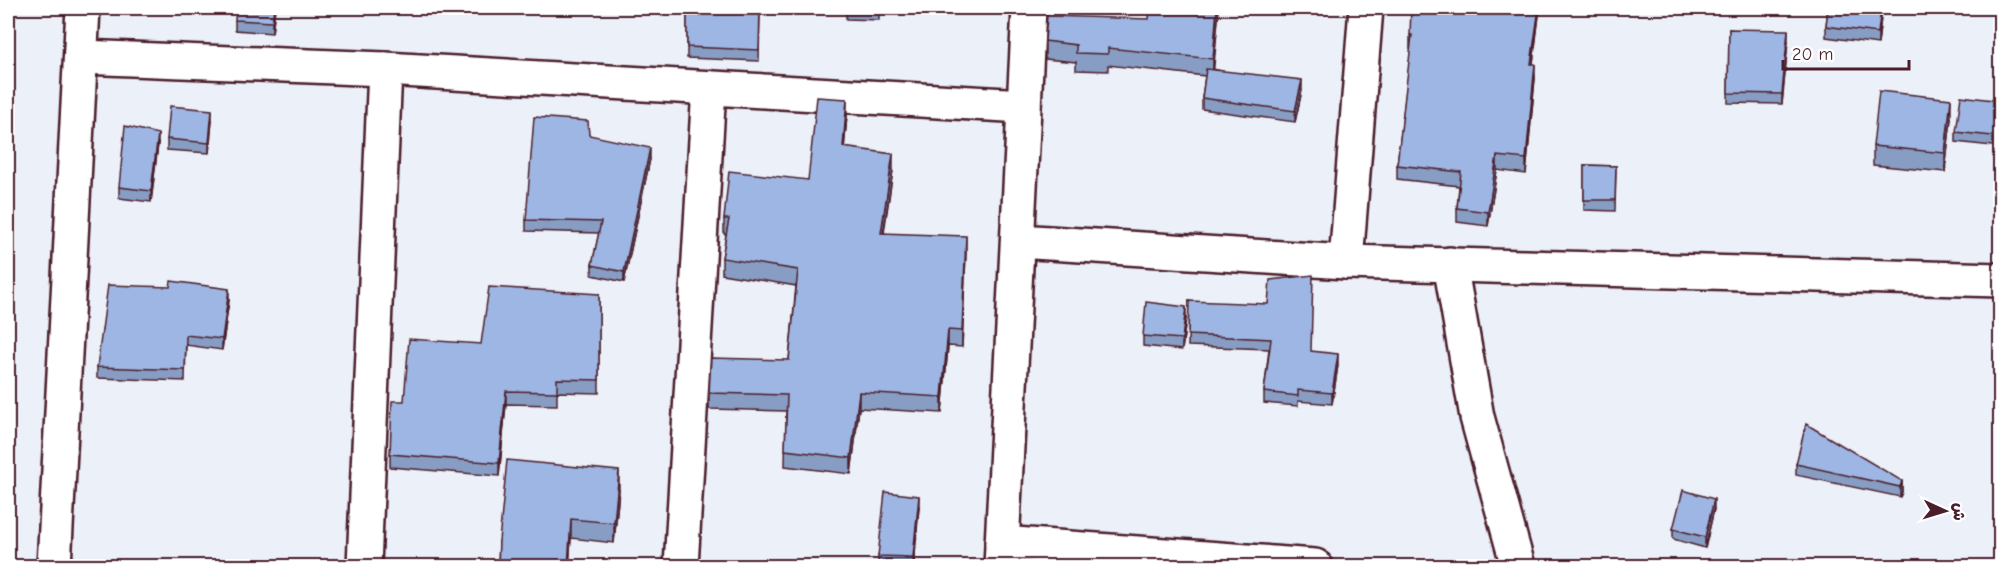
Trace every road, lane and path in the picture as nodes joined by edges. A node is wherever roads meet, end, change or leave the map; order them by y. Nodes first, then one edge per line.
1 (83, 8) edge
2 (1029, 8) edge
3 (1366, 8) edge
4 (81, 57) junction
5 (385, 69) junction
6 (709, 88) junction
7 (1024, 106) junction
8 (1018, 241) junction
9 (1346, 262) junction
10 (1450, 264) junction
11 (2001, 280) edge
12 (1002, 555) edge
13 (54, 567) edge
14 (364, 567) edge
15 (681, 567) edge
16 (1315, 567) edge
17 (1518, 567) edge

1 - 4 street
2 - 7 street
3 - 9 street
4 - 5 street
4 - 13 street
5 - 6 street
5 - 14 street
6 - 7 street
6 - 15 street
7 - 8 street
8 - 9 street
8 - 12 street
9 - 10 street
10 - 11 street
10 - 17 street
12 - 16 street

